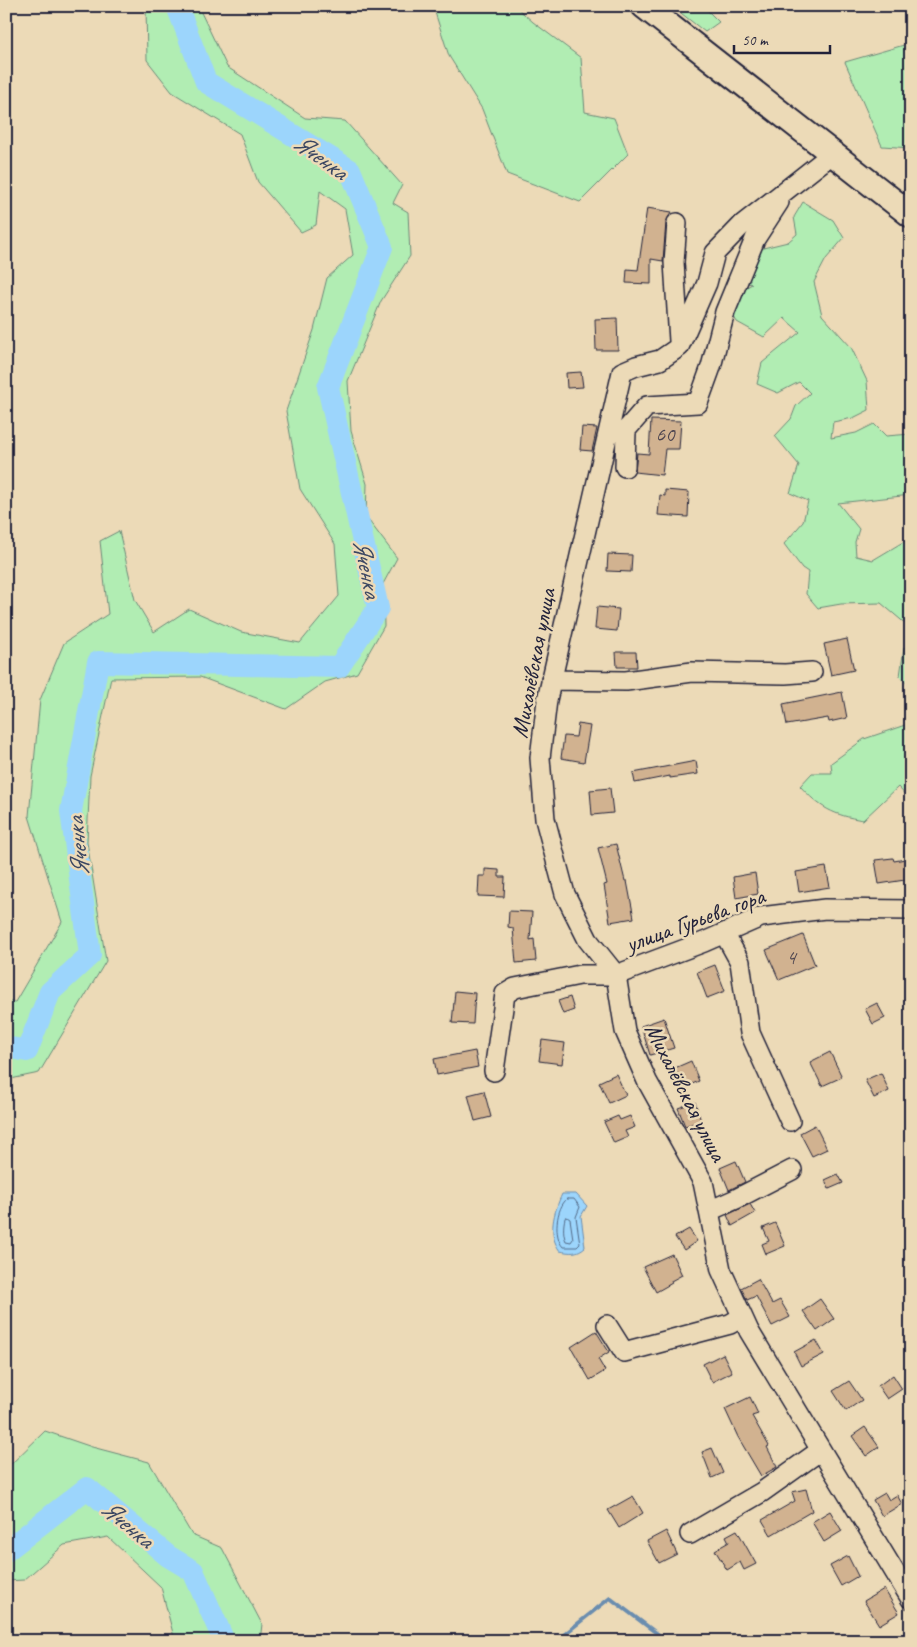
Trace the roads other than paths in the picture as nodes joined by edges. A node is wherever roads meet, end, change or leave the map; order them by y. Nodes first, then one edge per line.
1 (644, 6) edge
2 (832, 154) junction
3 (786, 190) junction
4 (911, 215) edge
5 (677, 223) dead end
6 (679, 347) junction
7 (625, 467) dead end
8 (812, 672) dead end
9 (551, 680) junction
10 (911, 910) edge
11 (724, 933) junction
12 (616, 975) junction
13 (494, 1071) dead end
14 (790, 1121) dead end
15 (792, 1170) dead end
16 (709, 1211) junction
17 (742, 1317) junction
18 (607, 1326) dead end
19 (821, 1450) junction
20 (690, 1534) dead end
21 (911, 1599) edge

1 - 2 main road
2 - 3 street
2 - 4 main road
3 - 6 street
3 - 7 street
5 - 6 street
6 - 9 street, Михалёвская улица
8 - 9 street
9 - 12 street, Михалёвская улица
10 - 11 street, улица Гурьева гора
11 - 12 street, улица Гурьева гора
11 - 14 street
12 - 13 street
12 - 16 street, Михалёвская улица
15 - 16 street
16 - 17 street, Михалёвская улица
17 - 18 street
17 - 19 street, Михалёвская улица
19 - 20 street
19 - 21 street, Михалёвская улица

